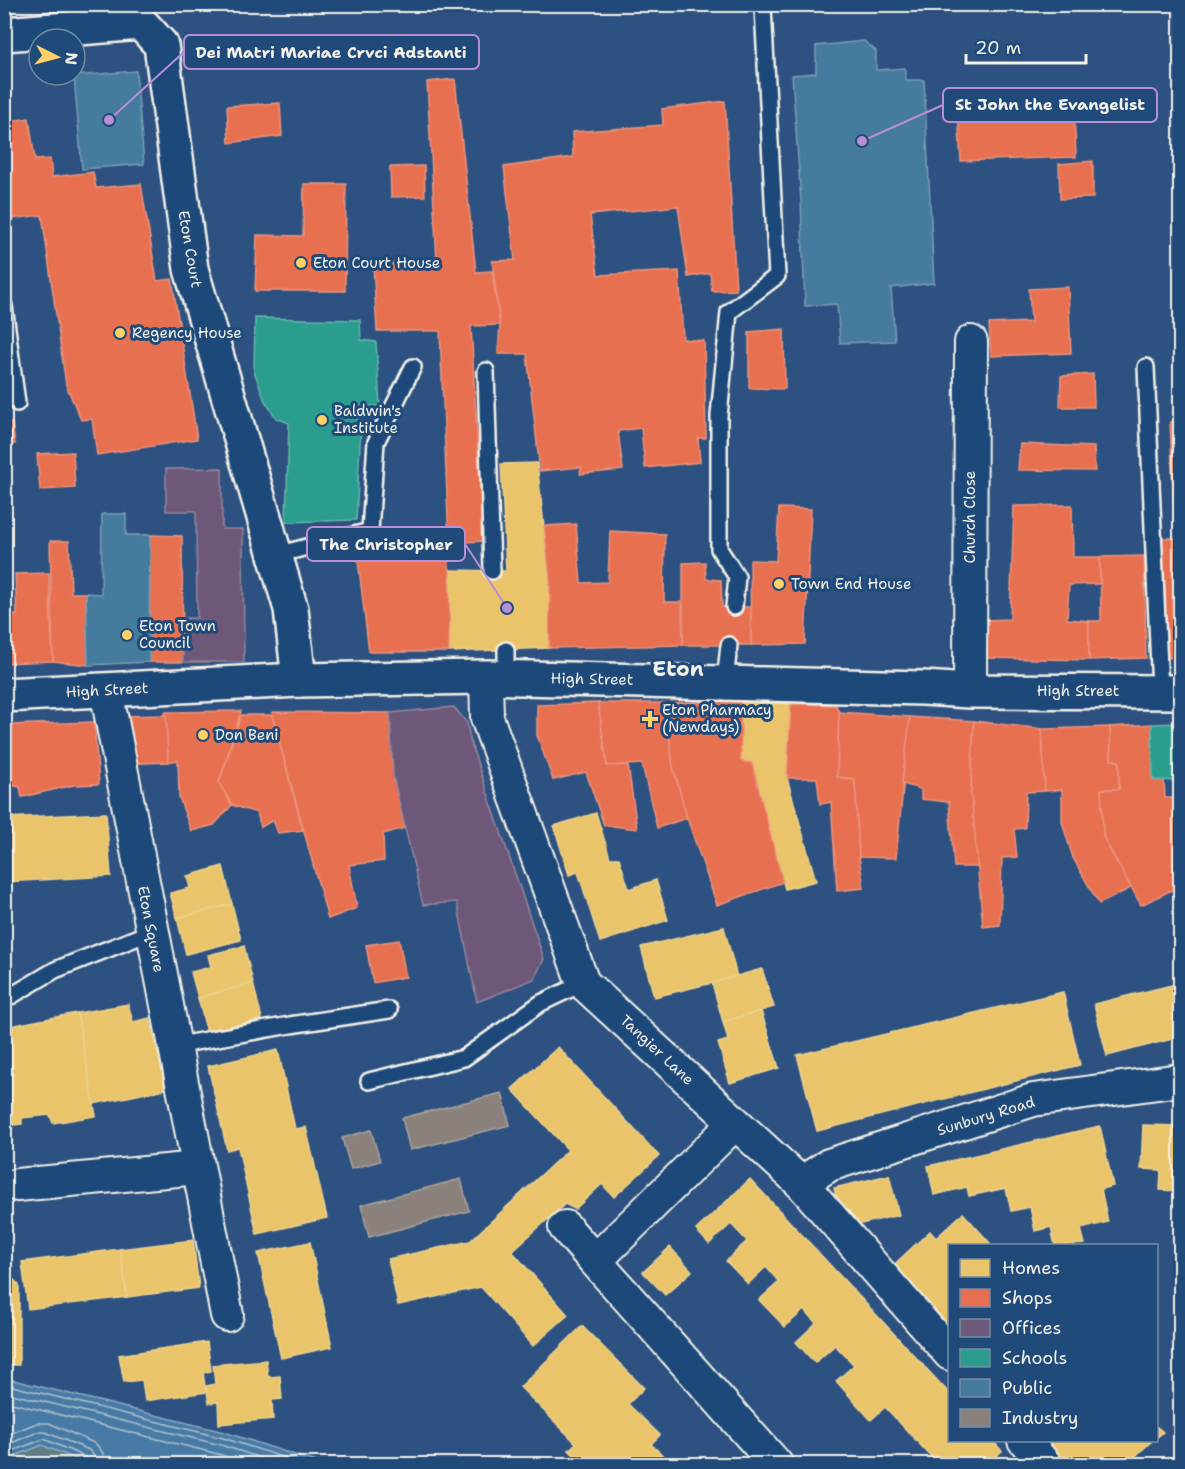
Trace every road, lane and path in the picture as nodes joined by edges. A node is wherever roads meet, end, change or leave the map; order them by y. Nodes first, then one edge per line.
1 (763, 7) dead end
2 (4, 34) edge
3 (4, 306) edge
4 (971, 342) dead end
5 (413, 367) dead end
6 (1146, 367) dead end
7 (486, 371) dead end
8 (17, 403) dead end
9 (276, 555) junction
10 (492, 571) dead end
11 (734, 607) dead end
12 (729, 645) dead end
13 (499, 668) junction
14 (299, 681) junction
15 (725, 682) junction
16 (106, 690) junction
17 (970, 691) junction
18 (1170, 692) edge
19 (4, 695) edge
20 (151, 932) junction
21 (583, 982) junction
22 (11, 996) dead end
23 (389, 1010) dead end
24 (173, 1046) junction
25 (1180, 1080) edge
26 (369, 1081) dead end
27 (735, 1123) junction
28 (198, 1168) junction
29 (801, 1183) junction
30 (17, 1185) dead end
31 (566, 1227) dead end
32 (595, 1262) junction
33 (227, 1315) dead end
34 (948, 1352) edge
35 (1026, 1442) edge
36 (776, 1464) edge
37 (1045, 1464) edge

1 - 11 lane
2 - 9 main road, Eton Court
3 - 8 lane
4 - 17 street, Church Close
5 - 9 lane
6 - 18 lane
7 - 10 lane
9 - 14 main road, Eton Court
12 - 15 lane
13 - 14 main road, High Street
13 - 15 main road, High Street
13 - 21 street, Tangier Lane
14 - 16 main road, High Street
15 - 17 main road, High Street
16 - 19 main road, High Street
16 - 20 street, Eton Square
17 - 18 main road, High Street
20 - 22 lane
20 - 24 street, Eton Square
21 - 26 lane
21 - 27 street, Tangier Lane
23 - 24 lane
24 - 28 street, Eton Square
25 - 29 street, Sunbury Road
27 - 29 street, Tangier Lane
27 - 32 street
28 - 30 street
28 - 33 street, Eton Square
29 - 34 street, Tangier Lane
31 - 32 street
32 - 36 street
35 - 37 street

